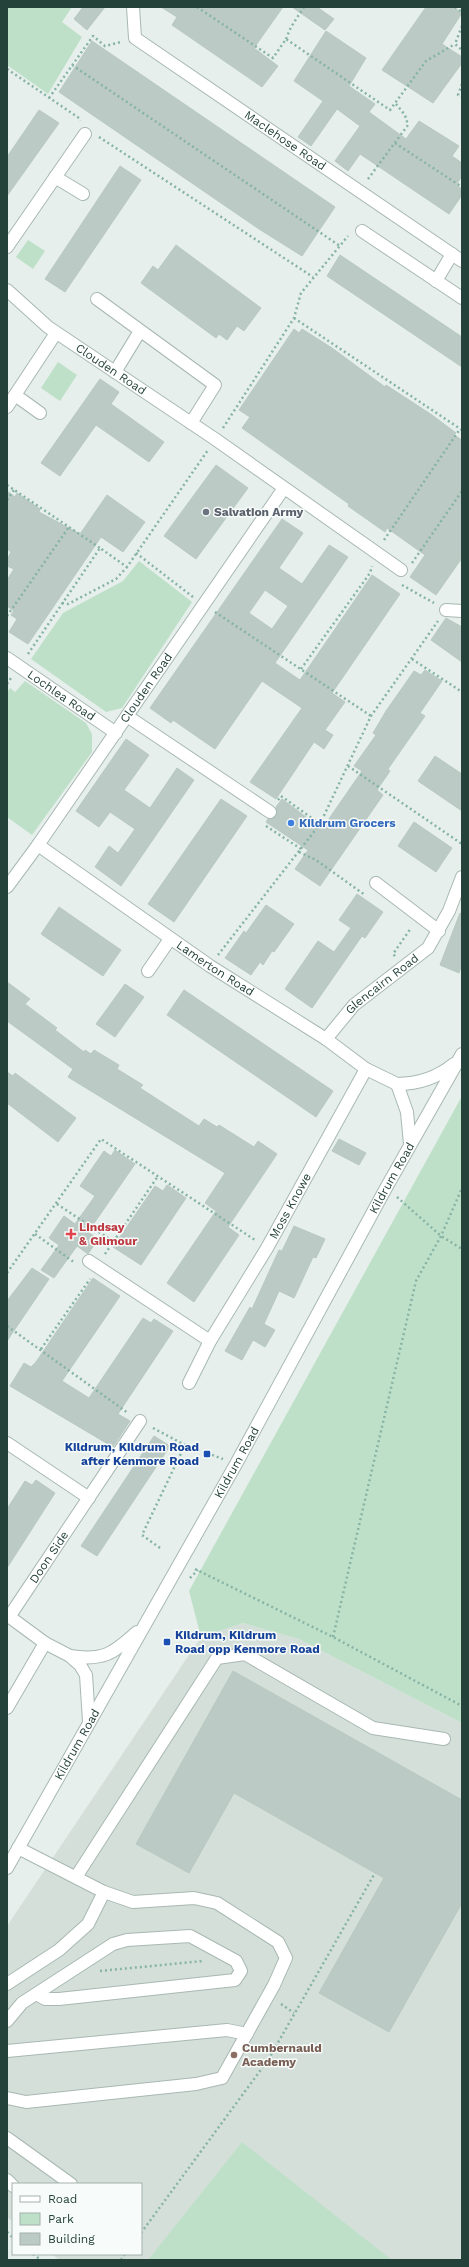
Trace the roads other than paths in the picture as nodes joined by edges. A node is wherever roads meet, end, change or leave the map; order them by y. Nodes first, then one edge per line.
1 (133, 7) edge
2 (84, 134) road end
3 (55, 177) junction
4 (83, 194) dead end
5 (362, 231) road end
6 (7, 247) edge
7 (457, 258) edge
8 (436, 281) junction
9 (7, 290) edge
10 (462, 298) edge
11 (97, 299) dead end
12 (52, 330) junction
13 (140, 331) junction
14 (115, 372) junction
15 (15, 395) junction
16 (7, 407) edge
17 (40, 413) dead end
18 (191, 423) junction
19 (284, 488) junction
20 (401, 570) road end
21 (446, 610) road end
22 (462, 611) edge
23 (7, 658) edge
24 (127, 716) junction
25 (116, 733) junction
26 (270, 812) road end
27 (38, 845) junction
28 (462, 877) edge
29 (376, 883) dead end
30 (7, 887) edge
31 (439, 931) junction
32 (170, 939) junction
33 (148, 970) dead end
34 (326, 1039) junction
35 (461, 1057) edge
36 (366, 1069) junction
37 (397, 1084) junction
38 (410, 1145) junction
39 (95, 1264) road end
40 (210, 1341) junction
41 (189, 1383) dead end
42 (140, 1421) road end
43 (7, 1443) edge
44 (89, 1498) junction
45 (8, 1616) edge
46 (145, 1624) junction
47 (45, 1643) junction
48 (70, 1656) junction
49 (7, 1708) edge
50 (89, 1722) junction
51 (444, 1739) dead end
52 (18, 1848) junction
53 (7, 1868) edge
54 (76, 1877) junction
55 (104, 1892) junction
56 (7, 1984) edge
57 (36, 1994) junction
58 (7, 2021) edge
59 (247, 2034) junction
60 (7, 2051) edge
61 (7, 2098) edge
62 (7, 2138) edge
63 (70, 2183) edge

1 - 7 street, Maclehose Road
2 - 3 street
3 - 4 street
3 - 6 street
5 - 8 street
7 - 8 street
8 - 10 street
9 - 12 street
11 - 13 street
12 - 14 street, Clouden Road
12 - 15 street
13 - 14 street
13 - 18 street
14 - 18 street, Clouden Road
15 - 16 street
15 - 17 street
18 - 19 street, Clouden Road
19 - 20 street, Clouden Road
19 - 24 street, Clouden Road
21 - 22 street
23 - 25 street, Lochlea Road
24 - 25 street, Clouden Road
24 - 26 street
25 - 27 street, Clouden Road
27 - 30 street, Clouden Road
27 - 32 street, Lamerton Road
28 - 31 street, Glencairn Road
29 - 31 street
31 - 34 street, Glencairn Road
32 - 33 street
32 - 34 street, Lamerton Road
34 - 36 street, Lamerton Road
35 - 37 street
35 - 38 street, Kildrum Road
36 - 37 street, Lamerton Road
36 - 40 street, Moss Knowe
37 - 38 street
38 - 46 street, Kildrum Road
39 - 40 street
40 - 41 street, Moss Knowe
42 - 44 street, Doon Side
43 - 44 street
44 - 45 street, Doon Side
45 - 47 street
46 - 48 street
46 - 50 street, Kildrum Road
47 - 48 street
47 - 49 street
48 - 50 street
50 - 52 street, Kildrum Road
51 - 54 street
52 - 53 street, Kildrum Road
52 - 54 street
54 - 55 street
55 - 56 street
55 - 59 street
57 - 57 street
57 - 58 street
59 - 60 street
59 - 61 street
62 - 63 street

